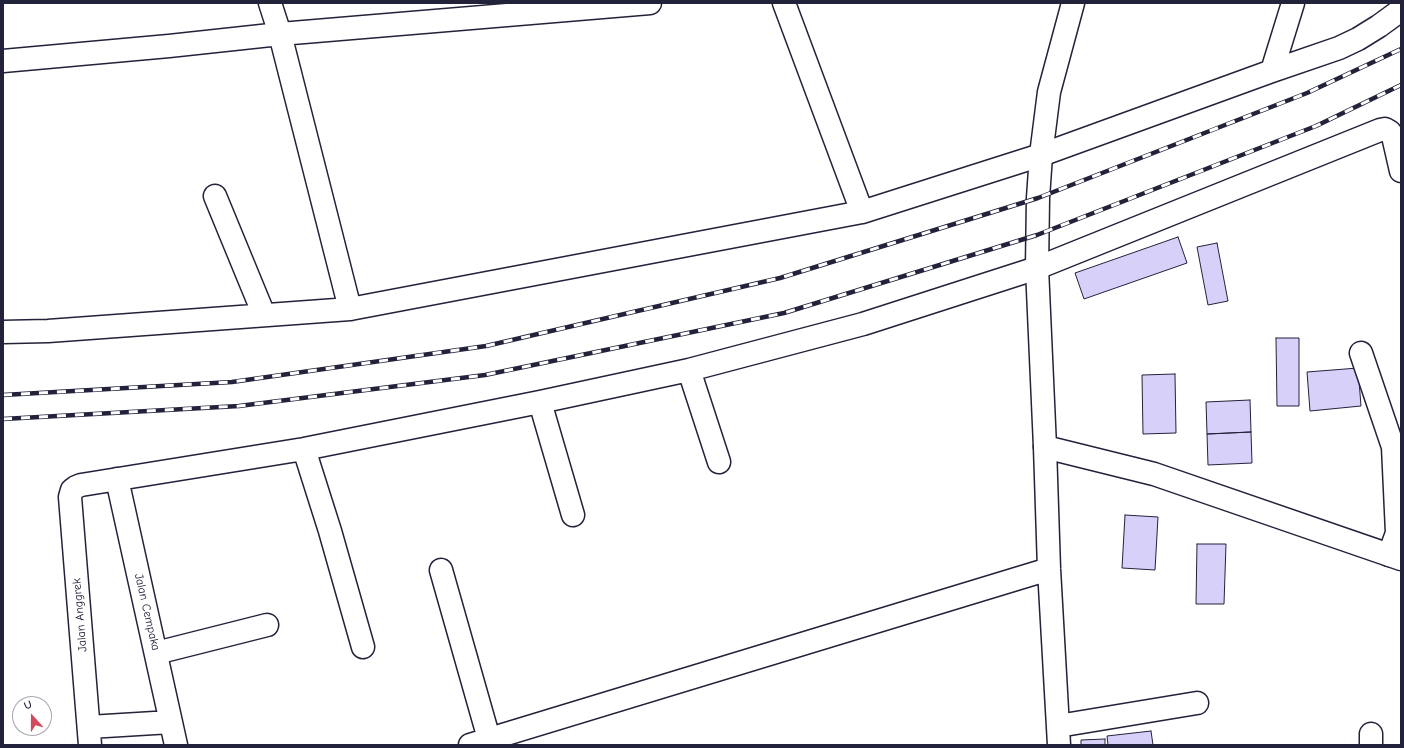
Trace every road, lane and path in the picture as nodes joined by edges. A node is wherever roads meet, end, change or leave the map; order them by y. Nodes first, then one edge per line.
1 (270, 3) edge
2 (650, 3) edge
3 (784, 3) edge
4 (1073, 3) edge
5 (1293, 3) edge
6 (1401, 10) edge
7 (280, 34) junction
8 (3, 61) edge
9 (1272, 71) junction
10 (1041, 155) junction
11 (1401, 171) edge
12 (215, 196) dead end
13 (862, 212) junction
14 (1037, 268) junction
15 (350, 309) junction
16 (264, 316) junction
17 (3, 332) edge
18 (1360, 353) dead end
19 (689, 370) junction
20 (540, 402) junction
21 (1045, 447) junction
22 (304, 449) junction
23 (719, 462) dead end
24 (118, 480) junction
25 (574, 515) dead end
26 (1395, 557) edge
27 (1049, 569) junction
28 (441, 570) dead end
29 (267, 625) dead end
30 (363, 647) dead end
31 (156, 653) junction
32 (1197, 703) dead end
33 (171, 722) junction
34 (90, 736) edge
35 (1058, 736) edge
36 (480, 742) edge
37 (176, 745) edge

1 - 7 street
2 - 7 street
3 - 13 street
4 - 10 street
5 - 9 street
6 - 9 street
7 - 8 street
7 - 15 street
9 - 10 street
10 - 13 street
10 - 14 street
11 - 14 street
12 - 16 street
13 - 15 street
14 - 19 street
14 - 21 street
15 - 16 street
16 - 17 street
18 - 26 street
19 - 20 street
19 - 23 street
20 - 22 street
20 - 25 street
21 - 26 street
21 - 27 street
22 - 24 street
22 - 30 street
24 - 31 street, Jalan Cempaka
24 - 34 street, Jalan Anggrek
27 - 35 street
27 - 36 street
28 - 36 street
29 - 31 street
31 - 33 street, Jalan Cempaka
32 - 35 street
33 - 34 street
33 - 37 street, Jalan Cempaka

